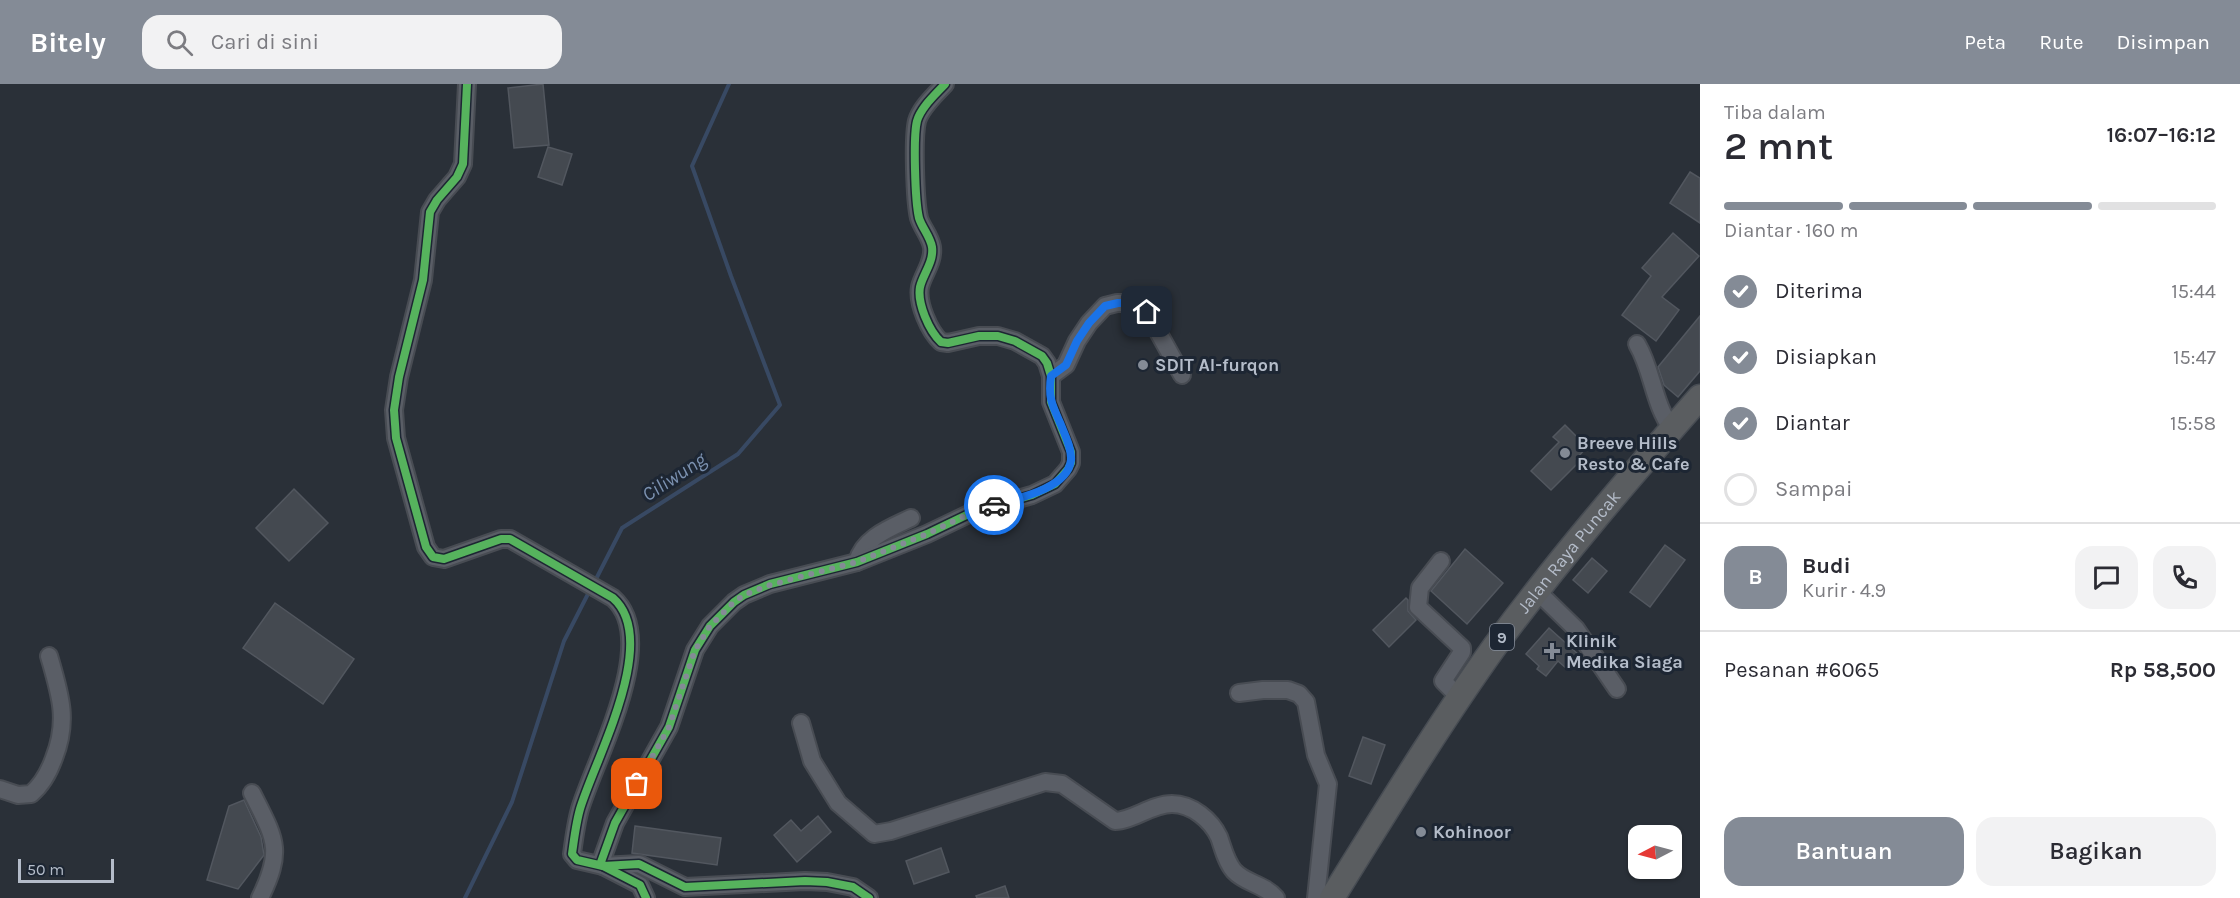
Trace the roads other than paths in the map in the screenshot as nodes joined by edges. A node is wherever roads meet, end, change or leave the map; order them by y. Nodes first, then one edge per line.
1 (467, 84) edge
2 (945, 84) edge
3 (1637, 344) dead end
4 (1182, 375) dead end
5 (1051, 376) junction
6 (1700, 397) edge
7 (1672, 429) junction
8 (911, 518) dead end
9 (1441, 561) dead end
10 (857, 562) junction
11 (1537, 591) junction
12 (49, 656) dead end
13 (1617, 689) dead end
14 (1239, 693) dead end
15 (1460, 698) junction
16 (801, 723) dead end
17 (0, 789) edge
18 (252, 793) dead end
19 (603, 866) junction
20 (260, 898) edge
21 (646, 898) edge
22 (869, 898) edge
23 (1276, 898) edge
24 (1316, 898) edge
25 (1332, 898) edge

1 - 19 street
2 - 5 street
3 - 7 street
4 - 5 street
5 - 10 street
6 - 7 highway, Jalan Raya Puncak / 9
7 - 11 highway, Jalan Raya Puncak / 9
8 - 10 street
9 - 15 street
10 - 19 street
11 - 13 street
11 - 15 highway, Jalan Raya Puncak / 9
12 - 17 street
14 - 24 street
15 - 25 highway, Jalan Raya Puncak / 9
16 - 23 street
18 - 20 street
19 - 21 street
19 - 22 street

